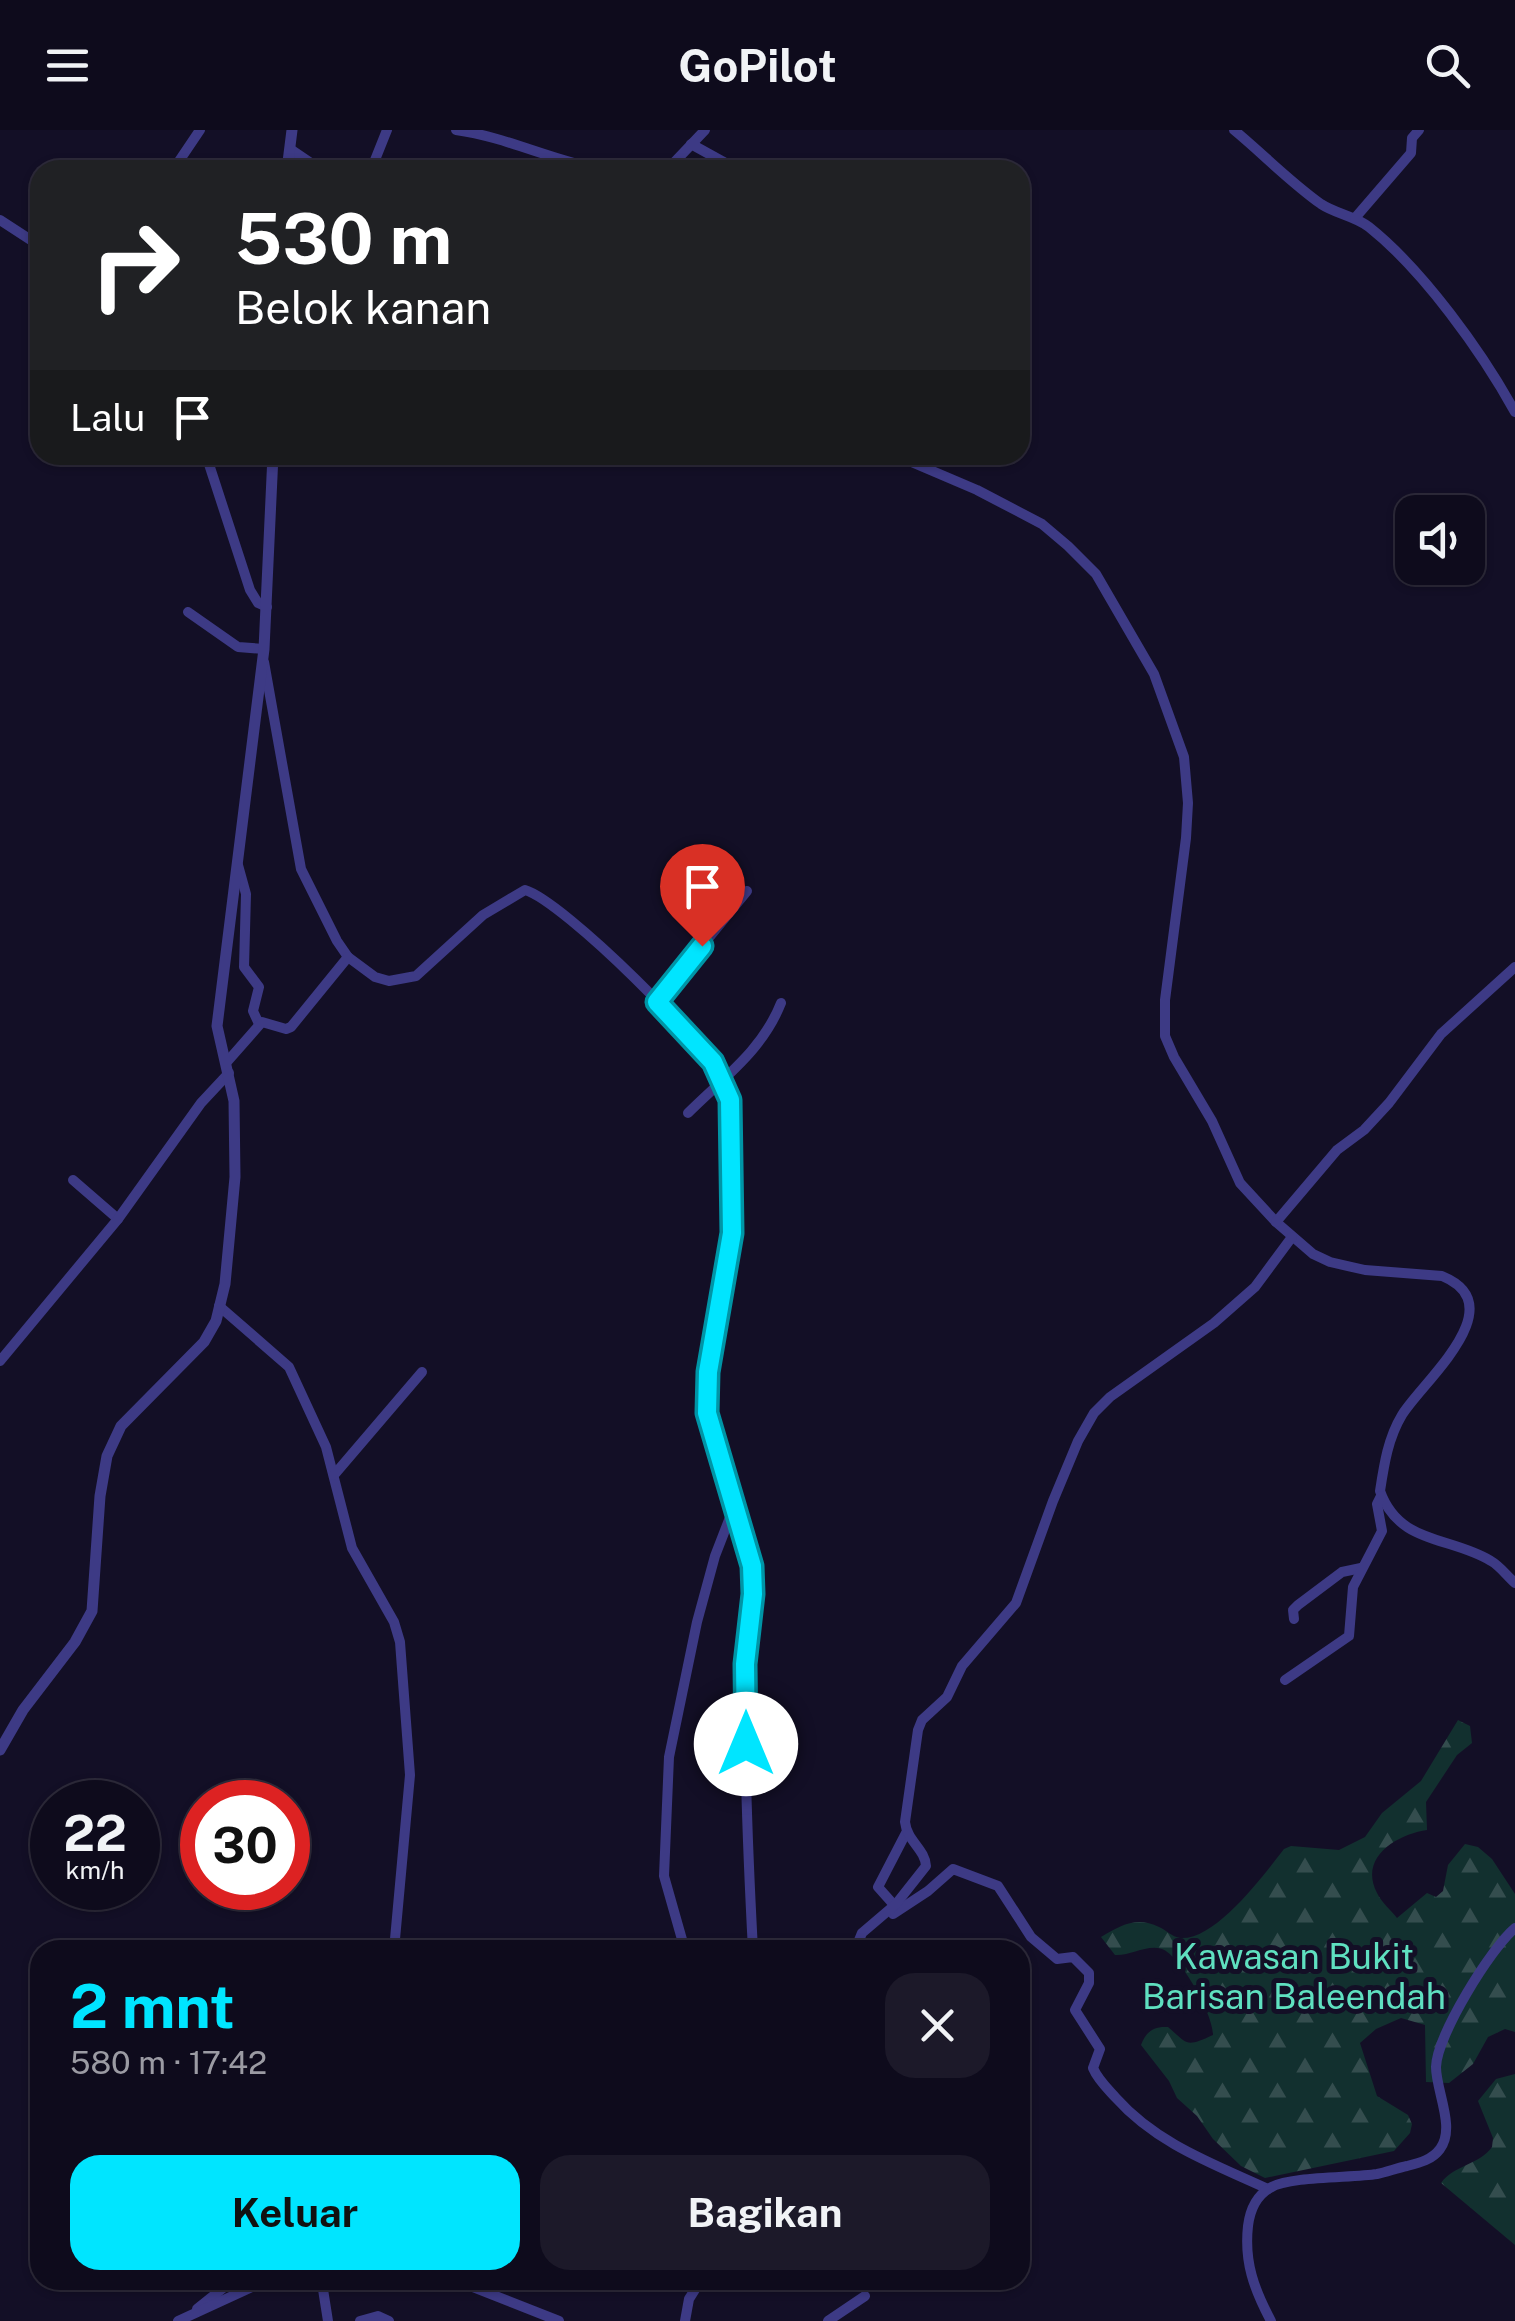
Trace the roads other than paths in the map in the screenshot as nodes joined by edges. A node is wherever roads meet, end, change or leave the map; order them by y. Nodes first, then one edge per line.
1 (200, 130) edge
2 (292, 130) edge
3 (388, 130) edge
4 (456, 130) edge
5 (705, 130) edge
6 (1234, 130) edge
7 (1419, 130) edge
8 (494, 133) edge
9 (691, 144) junction
10 (290, 149) junction
11 (180, 160) edge
12 (288, 160) edge
13 (306, 160) edge
14 (374, 160) edge
15 (563, 160) edge
16 (676, 160) edge
17 (720, 160) edge
18 (1354, 218) junction
19 (0, 220) edge
20 (30, 240) edge
21 (1515, 412) edge
22 (209, 465) edge
23 (273, 465) edge
24 (918, 465) edge
25 (267, 607) junction
26 (188, 612) dead end
27 (264, 653) junction
28 (238, 864) junction
29 (747, 891) dead end
30 (348, 957) junction
31 (1515, 967) edge
32 (657, 1002) junction
33 (781, 1002) dead end
34 (259, 1024) junction
35 (227, 1068) junction
36 (723, 1078) junction
37 (688, 1113) dead end
38 (73, 1180) dead end
39 (118, 1219) junction
40 (1276, 1222) junction
41 (1292, 1236) junction
42 (219, 1306) junction
43 (0, 1361) edge
44 (422, 1372) dead end
45 (334, 1474) junction
46 (1381, 1495) junction
47 (734, 1506) junction
48 (1361, 1568) junction
49 (1515, 1583) edge
50 (1294, 1619) dead end
51 (1285, 1680) dead end
52 (0, 1750) edge
53 (906, 1834) junction
54 (894, 1905) junction
55 (1515, 1928) edge
56 (395, 1940) edge
57 (683, 1940) edge
58 (753, 1940) edge
59 (860, 1940) edge
60 (864, 1940) edge
61 (1268, 2189) junction
62 (220, 2290) edge
63 (241, 2290) edge
64 (323, 2290) edge
65 (480, 2290) edge
66 (694, 2290) edge
67 (866, 2296) dead end
68 (197, 2315) junction
69 (328, 2320) edge
70 (178, 2321) edge
71 (360, 2321) edge
72 (388, 2321) edge
73 (559, 2321) edge
74 (685, 2321) edge
75 (828, 2321) edge
76 (1271, 2321) edge

1 - 11 street
2 - 10 street
3 - 14 street
4 - 8 street
5 - 9 street
6 - 18 street
7 - 18 street
8 - 15 street
9 - 16 street
9 - 17 street
10 - 12 street
10 - 13 street
18 - 21 street
19 - 20 street
22 - 25 street
23 - 25 street
24 - 40 street
25 - 27 street
26 - 27 street
27 - 28 street
27 - 30 street
28 - 34 street
28 - 35 street
29 - 32 street
30 - 32 street
30 - 34 street
31 - 40 street
32 - 36 street
33 - 36 street
34 - 35 street
35 - 39 street
35 - 42 street
36 - 37 street
36 - 47 street
38 - 39 street
39 - 43 street
40 - 41 street
41 - 46 street
41 - 53 street
42 - 45 street
42 - 52 street
44 - 45 street
45 - 56 street
46 - 48 street
46 - 49 street
47 - 57 street
47 - 58 street
48 - 50 street
48 - 51 street
53 - 54 street
53 - 54 street
54 - 59 street
55 - 61 street
60 - 61 street
61 - 76 street
62 - 68 street
63 - 68 street
64 - 69 street
65 - 73 street
66 - 74 street
67 - 75 street
68 - 70 street
71 - 72 street

